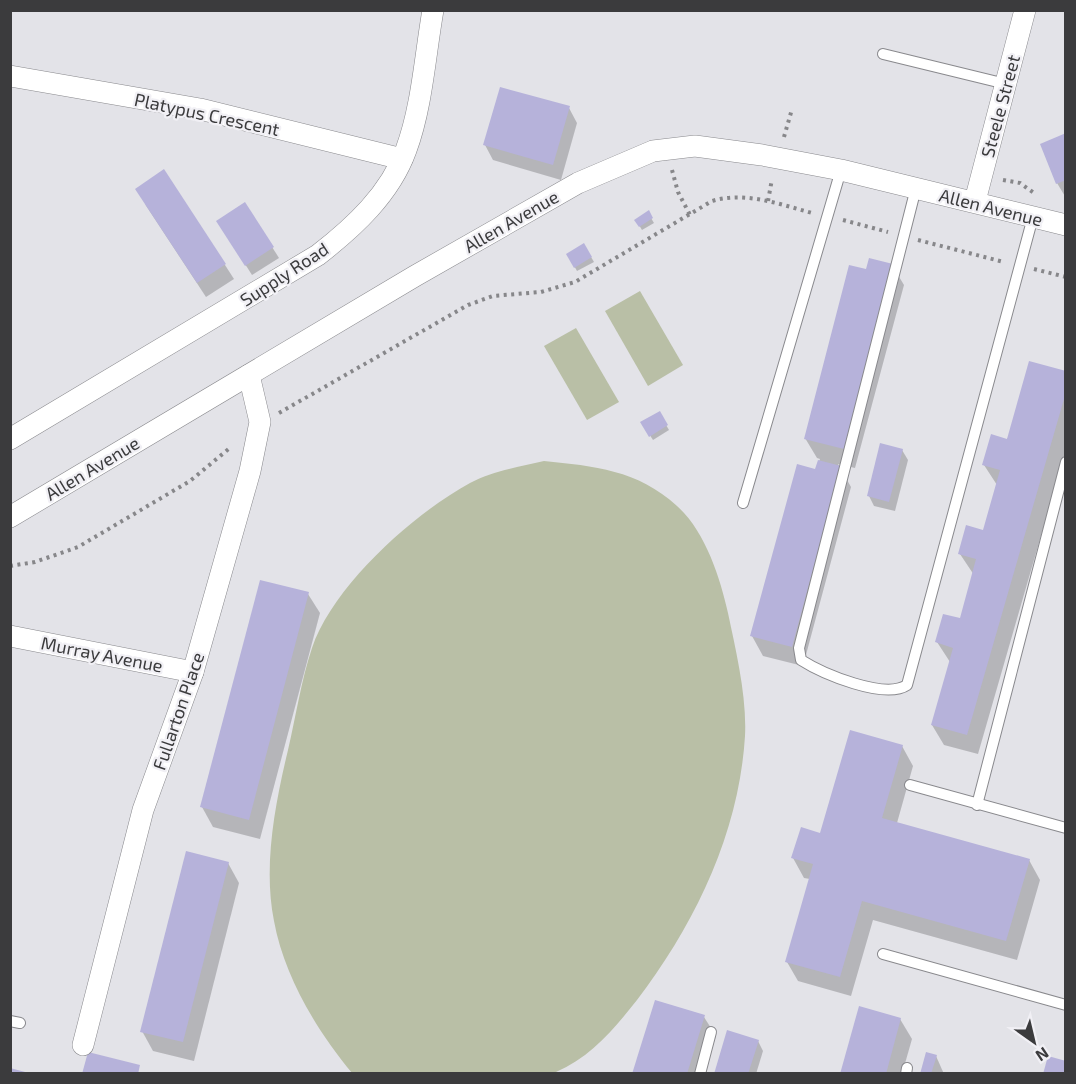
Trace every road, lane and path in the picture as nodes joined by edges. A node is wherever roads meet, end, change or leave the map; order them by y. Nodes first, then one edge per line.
1 (433, 10) edge
2 (1025, 10) edge
3 (883, 54) dead end
4 (10, 76) edge
5 (1006, 84) junction
6 (669, 148) junction
7 (402, 159) junction
8 (841, 170) junction
9 (982, 176) junction
10 (916, 188) junction
11 (1045, 196) dead end
12 (975, 201) junction
13 (690, 214) junction
14 (828, 217) junction
15 (1034, 217) junction
16 (1065, 225) edge
17 (904, 236) junction
18 (1020, 266) junction
19 (1065, 278) edge
20 (249, 375) junction
21 (259, 426) junction
22 (10, 438) edge
23 (1065, 462) edge
24 (743, 503) dead end
25 (10, 517) edge
26 (10, 566) edge
27 (10, 636) edge
28 (194, 672) junction
29 (910, 785) dead end
30 (977, 806) junction
31 (1065, 828) edge
32 (883, 954) dead end
33 (1065, 1005) edge
34 (711, 1032) dead end
35 (83, 1046) dead end
36 (700, 1074) edge

1 - 7 street, Supply Road
2 - 5 street, Steele Street
3 - 5 lane
4 - 7 street, Platypus Crescent
5 - 9 street, Steele Street
6 - 8 street, Allen Avenue
6 - 13 path
6 - 20 street, Allen Avenue
7 - 22 street, Supply Road
8 - 10 street, Allen Avenue
8 - 14 lane
9 - 11 path
9 - 12 street, Steele Street
10 - 12 street, Allen Avenue
10 - 17 lane
12 - 15 street, Allen Avenue
13 - 14 path
13 - 21 path
14 - 17 path
14 - 24 lane
15 - 16 street, Allen Avenue
15 - 18 lane
17 - 18 path
17 - 18 lane
18 - 19 path
20 - 21 street, Fullarton Place
20 - 25 street, Allen Avenue
21 - 26 path
21 - 28 street, Fullarton Place
23 - 30 lane
27 - 28 street, Murray Avenue
28 - 35 street, Fullarton Place
29 - 30 lane
30 - 31 lane
32 - 33 lane
34 - 36 lane

